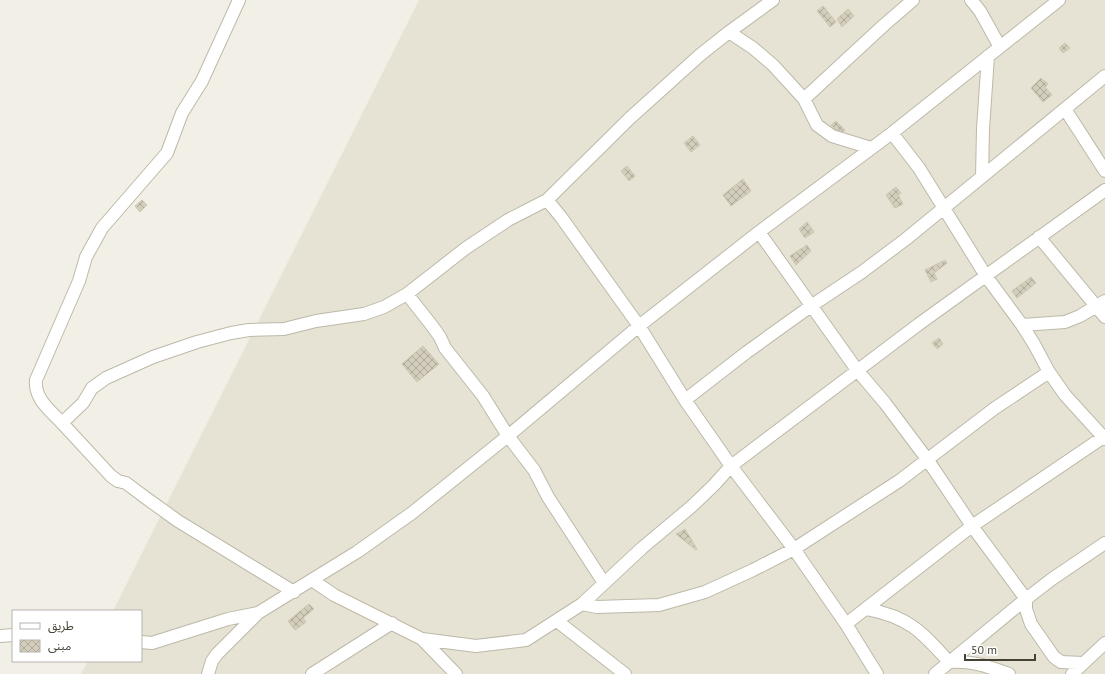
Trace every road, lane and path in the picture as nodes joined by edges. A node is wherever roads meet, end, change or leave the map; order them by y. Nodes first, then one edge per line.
1 (239, 0) edge
2 (773, 0) edge
3 (913, 0) edge
4 (971, 0) edge
5 (1059, 0) edge
6 (728, 32) junction
7 (1000, 47) junction
8 (988, 56) junction
9 (1105, 76) edge
10 (804, 99) junction
11 (1065, 109) junction
12 (892, 133) junction
13 (871, 148) junction
14 (1105, 171) edge
15 (982, 177) junction
16 (1105, 190) edge
17 (547, 200) junction
18 (943, 209) junction
19 (759, 232) junction
20 (1039, 237) junction
21 (986, 276) junction
22 (407, 294) junction
23 (1101, 304) edge
24 (811, 306) junction
25 (1105, 317) edge
26 (1022, 325) junction
27 (639, 326) junction
28 (857, 370) junction
29 (1049, 372) junction
30 (684, 400) junction
31 (62, 424) junction
32 (508, 436) junction
33 (1104, 437) edge
34 (927, 459) junction
35 (731, 466) junction
36 (972, 526) junction
37 (1105, 543) edge
38 (794, 549) junction
39 (312, 580) junction
40 (604, 584) junction
41 (294, 592) junction
42 (1026, 599) junction
43 (582, 604) junction
44 (867, 608) junction
45 (258, 613) junction
46 (557, 621) junction
47 (392, 623) junction
48 (846, 624) junction
49 (12, 635) edge
50 (0, 636) edge
51 (422, 639) junction
52 (142, 642) edge
53 (1105, 643) edge
54 (949, 662) junction
55 (1083, 663) junction
56 (208, 674) edge
57 (312, 674) edge
58 (456, 674) edge
59 (625, 674) edge
60 (877, 674) edge
61 (934, 674) edge
62 (1010, 674) edge
63 (1072, 674) edge

1 - 31 street
2 - 6 street
3 - 10 street
4 - 7 street
5 - 7 street
6 - 10 street
6 - 17 street
7 - 8 street
8 - 12 street
8 - 15 street
9 - 11 street
10 - 13 street
11 - 14 street
11 - 15 street
12 - 13 street
12 - 18 street
13 - 19 street
15 - 18 street
16 - 20 street
17 - 22 street
17 - 27 street
18 - 21 street
18 - 24 street
19 - 24 street
19 - 27 street
20 - 21 street
20 - 23 street
21 - 26 street
21 - 28 street
22 - 31 street
22 - 32 street
23 - 25 street
23 - 26 street
24 - 28 street
24 - 30 street
26 - 29 street
27 - 30 street
27 - 32 street
28 - 34 street
28 - 35 street
29 - 33 street
29 - 34 street
30 - 35 street
31 - 41 street
32 - 39 street
32 - 40 street
33 - 36 street
34 - 36 street
34 - 38 street
35 - 38 street
35 - 40 street
36 - 42 street
36 - 44 street
37 - 42 street
38 - 43 street
38 - 48 street
39 - 41 street
39 - 47 street
40 - 43 street
41 - 45 street
42 - 54 street
42 - 55 street
43 - 46 street
44 - 48 street
44 - 54 street
45 - 52 street
45 - 56 street
46 - 51 street
46 - 59 street
47 - 51 street
47 - 57 street
48 - 60 street
49 - 50 street
51 - 58 street
53 - 55 street
54 - 61 street
54 - 62 street
55 - 63 street

